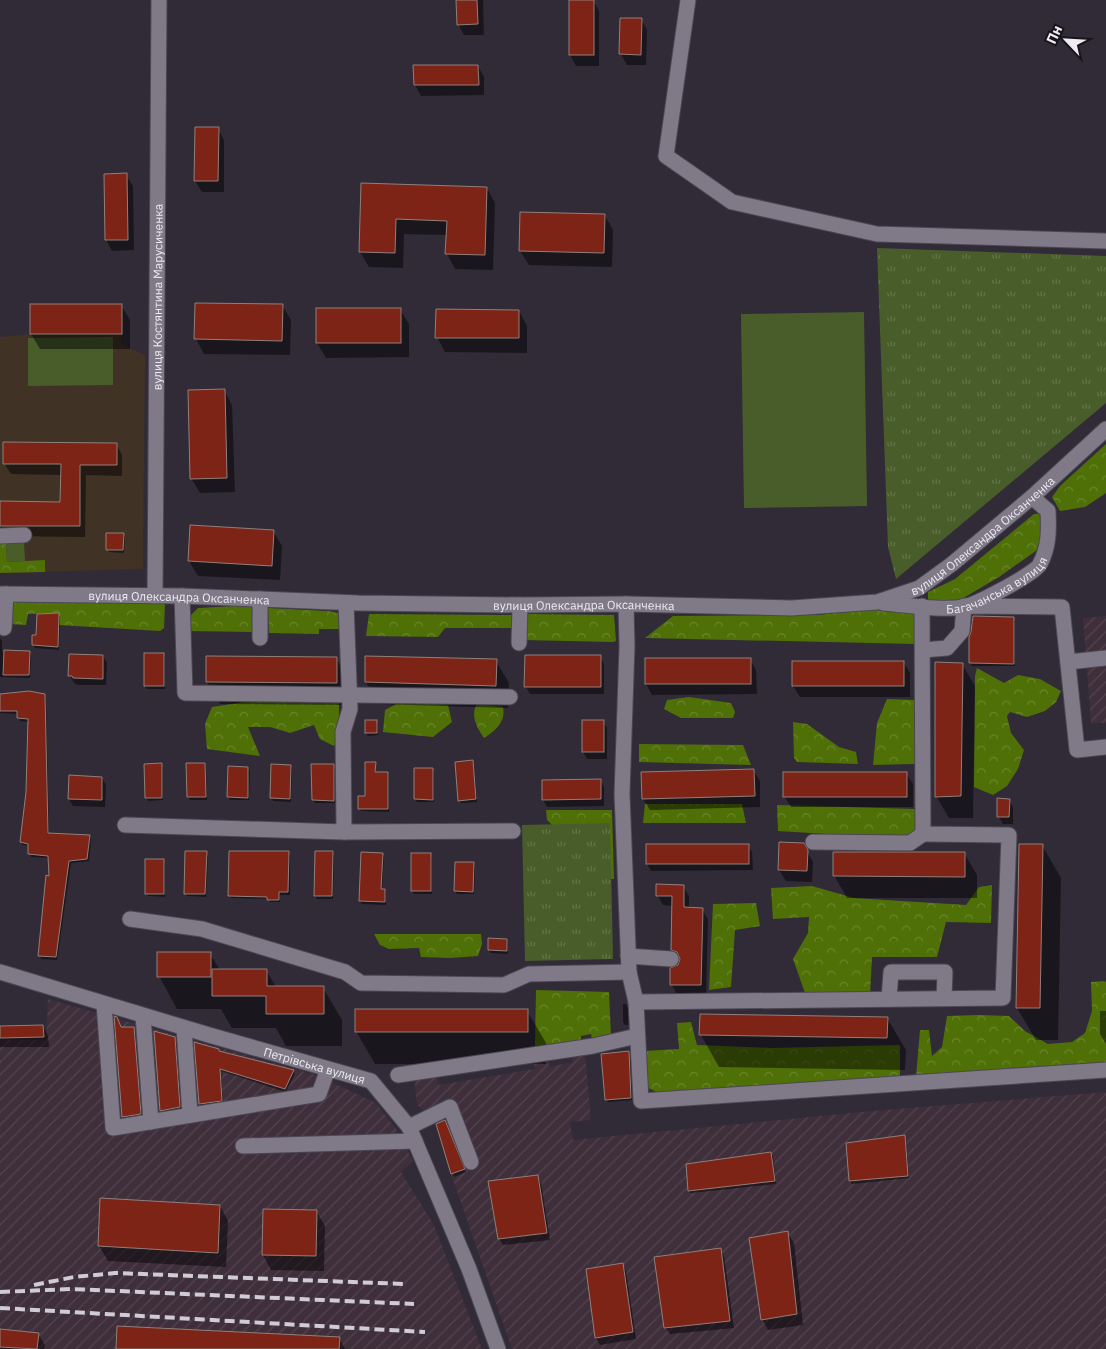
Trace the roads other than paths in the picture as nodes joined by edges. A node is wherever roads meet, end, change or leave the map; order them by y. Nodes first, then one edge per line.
1 (159, 0) edge
2 (688, 0) edge
3 (1106, 241) edge
4 (1106, 429) edge
5 (1032, 497) junction
6 (24, 535) dead end
7 (0, 536) edge
8 (3, 594) edge
9 (155, 596) junction
10 (182, 596) junction
11 (260, 599) junction
12 (346, 602) junction
13 (877, 602) junction
14 (626, 604) junction
15 (520, 605) junction
16 (922, 606) junction
17 (964, 606) junction
18 (4, 628) dead end
19 (260, 638) dead end
20 (519, 643) dead end
21 (923, 650) junction
22 (1106, 658) edge
23 (1068, 662) junction
24 (350, 695) junction
25 (510, 697) dead end
26 (1106, 747) edge
27 (125, 825) dead end
28 (513, 831) dead end
29 (344, 832) junction
30 (923, 834) junction
31 (813, 842) dead end
32 (130, 919) dead end
33 (628, 956) junction
34 (670, 959) dead end
35 (0, 972) edge
36 (629, 972) junction
37 (944, 998) junction
38 (889, 999) junction
39 (636, 1002) junction
40 (104, 1004) junction
41 (143, 1016) junction
42 (184, 1028) junction
43 (636, 1036) junction
44 (328, 1069) junction
45 (1106, 1070) edge
46 (398, 1075) dead end
47 (190, 1116) junction
48 (151, 1122) junction
49 (409, 1127) junction
50 (415, 1141) junction
51 (243, 1146) dead end
52 (471, 1162) dead end
53 (498, 1349) edge

1 - 9 street, вулиця Костянтина Марусиченка
2 - 3 street
4 - 5 street, вулиця Олександра Оксанченка
5 - 13 street, вулиця Олександра Оксанченка
5 - 17 street, Багачанська вулиця
6 - 7 street
8 - 9 street, вулиця Олександра Оксанченка
8 - 18 street
9 - 10 street, вулиця Олександра Оксанченка
10 - 11 street, вулиця Олександра Оксанченка
10 - 24 street
11 - 12 street, вулиця Олександра Оксанченка
11 - 19 street
12 - 15 street, вулиця Олександра Оксанченка
12 - 24 street
13 - 14 street, вулиця Олександра Оксанченка
13 - 16 street, Багачанська вулиця
14 - 15 street, вулиця Олександра Оксанченка
14 - 33 street
15 - 20 street
16 - 17 street, Багачанська вулиця
16 - 21 street
17 - 21 street
17 - 23 street
21 - 30 street
22 - 23 street
23 - 26 street
24 - 25 street
24 - 29 street
27 - 29 street
28 - 29 street
30 - 31 street
30 - 37 street
32 - 36 street
33 - 34 street
33 - 36 street
35 - 40 street, Петрівська вулиця
36 - 39 street
37 - 38 street
37 - 38 street
38 - 39 street
39 - 43 street
40 - 41 street, Петрівська вулиця
40 - 48 street
41 - 42 street, Петрівська вулиця
41 - 48 street
42 - 44 street, Петрівська вулиця
42 - 47 street
43 - 45 street
43 - 46 street
44 - 47 street
44 - 49 street, Петрівська вулиця
47 - 48 street
49 - 50 street, Петрівська вулиця
49 - 52 street
50 - 51 street
50 - 53 street, Петрівська вулиця

